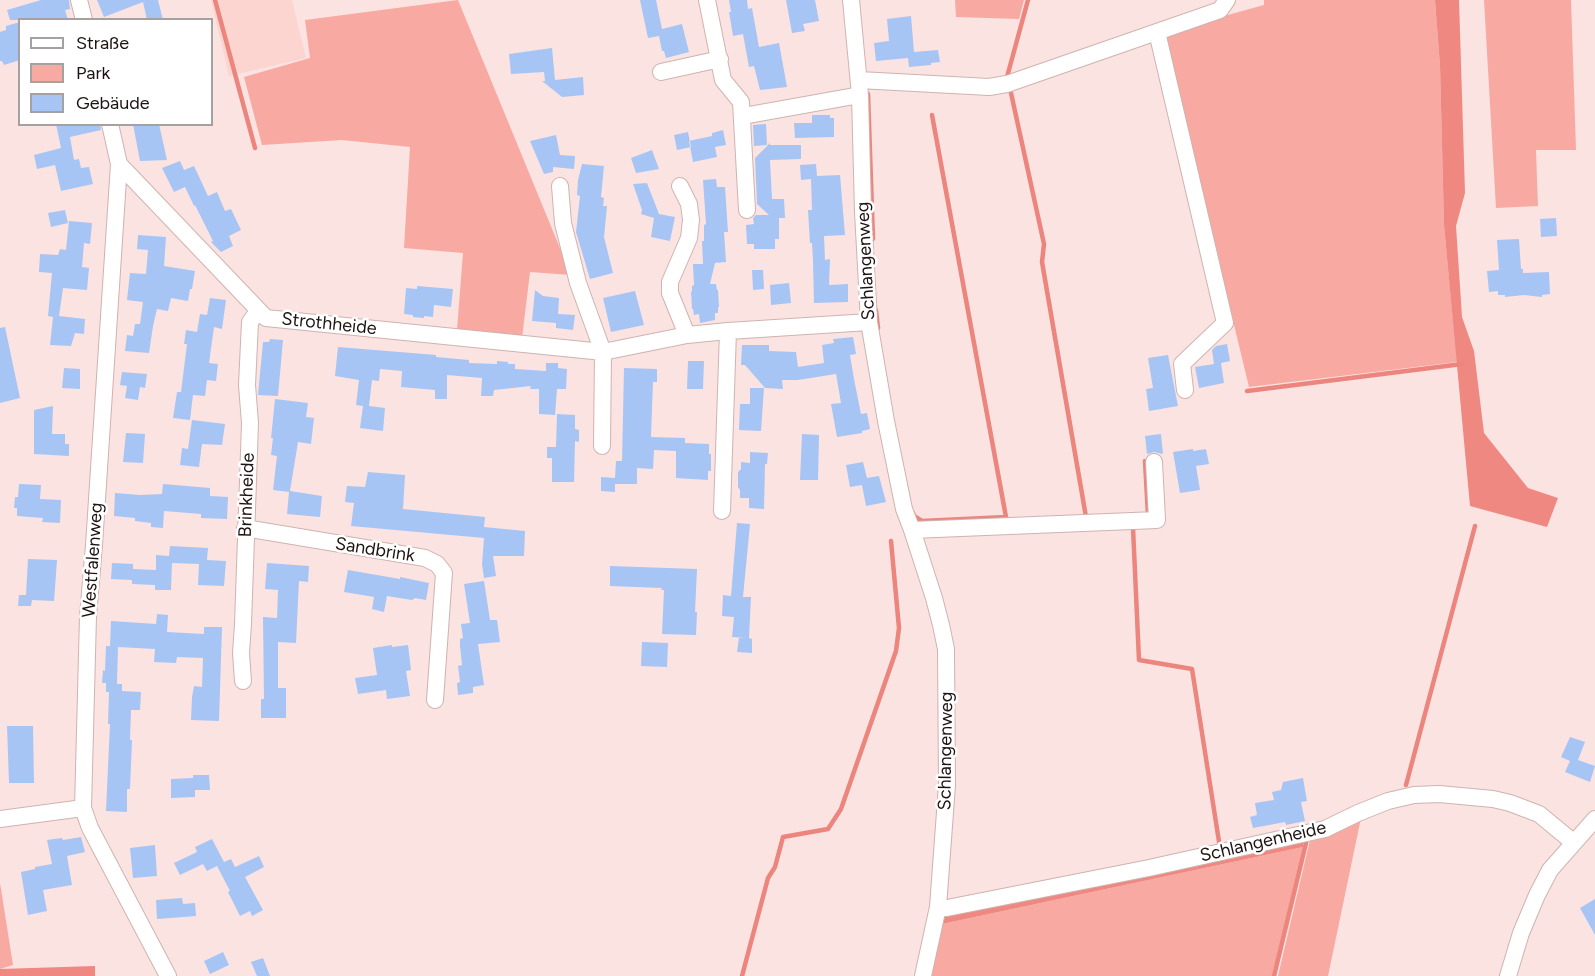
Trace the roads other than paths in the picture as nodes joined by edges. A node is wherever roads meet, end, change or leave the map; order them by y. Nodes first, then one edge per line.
1 (79, 0) edge
2 (707, 0) edge
3 (851, 0) edge
4 (1227, 0) edge
5 (84, 18) edge
6 (1157, 32) junction
7 (720, 59) junction
8 (661, 72) dead end
9 (859, 88) junction
10 (742, 116) junction
11 (110, 126) edge
12 (119, 164) junction
13 (560, 186) dead end
14 (680, 186) dead end
15 (747, 210) dead end
16 (258, 311) junction
17 (869, 322) junction
18 (728, 331) junction
19 (687, 335) junction
20 (603, 352) junction
21 (1185, 390) dead end
22 (602, 446) dead end
23 (1154, 462) dead end
24 (722, 511) dead end
25 (245, 528) junction
26 (912, 530) junction
27 (243, 681) dead end
28 (435, 700) dead end
29 (83, 808) junction
30 (0, 819) edge
31 (1595, 819) edge
32 (1574, 842) junction
33 (938, 907) junction
34 (168, 976) edge
35 (923, 976) edge
36 (1508, 976) edge

1 - 5 street
2 - 7 street
3 - 9 street, Schlangenweg
4 - 6 street
6 - 9 street
6 - 21 street
7 - 8 street
7 - 10 street
9 - 10 street
9 - 17 street, Schlangenweg
10 - 15 street
11 - 12 street, Westfalenweg
12 - 16 street, Strothheide
12 - 29 street, Westfalenweg
13 - 20 street
14 - 19 street
16 - 20 street, Strothheide
16 - 25 street, Brinkheide
17 - 18 street, Strothheide
17 - 26 street, Schlangenweg
18 - 19 street, Strothheide
18 - 24 street
19 - 20 street, Strothheide
20 - 22 street
23 - 26 street
25 - 27 street, Brinkheide
25 - 28 street, Sandbrink
26 - 33 street, Schlangenweg
29 - 30 street
29 - 34 street, Westfalenweg
31 - 32 street
32 - 33 street, Schlangenheide
32 - 36 street
33 - 35 street, Schlangenweg

